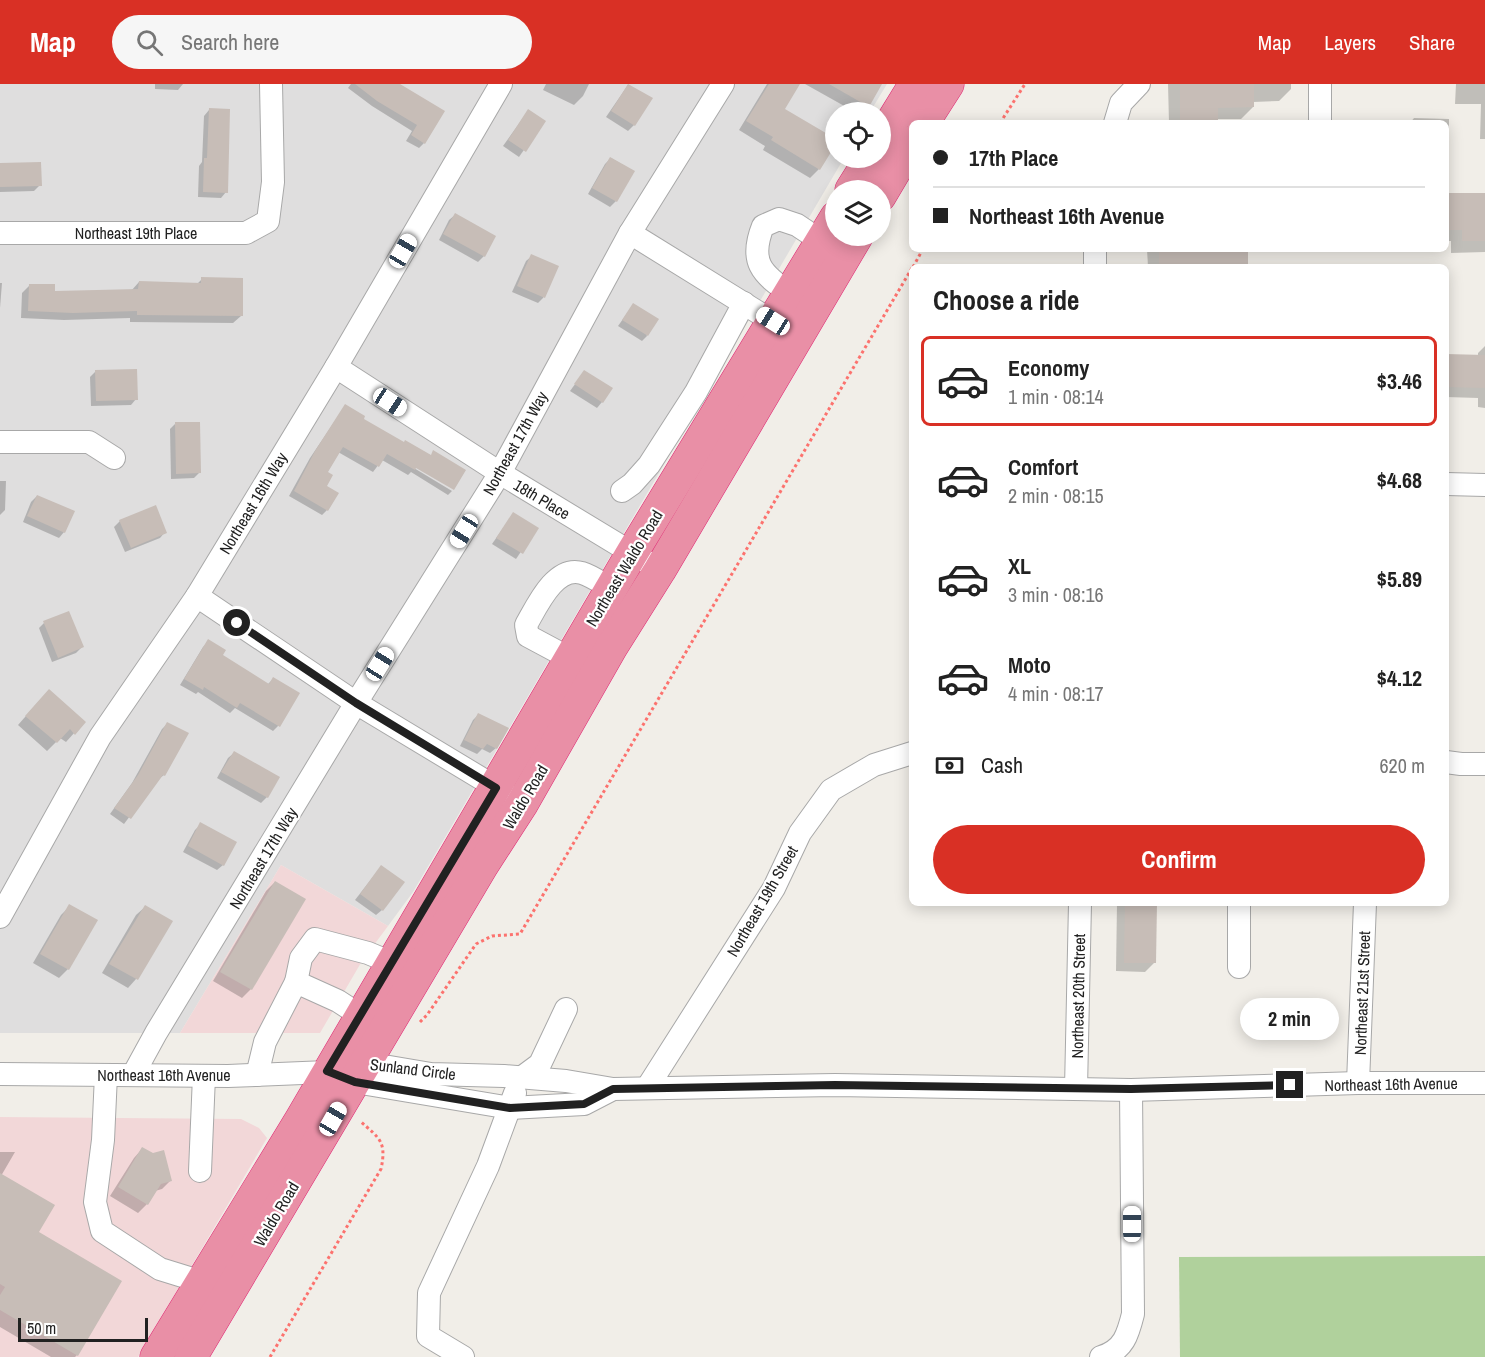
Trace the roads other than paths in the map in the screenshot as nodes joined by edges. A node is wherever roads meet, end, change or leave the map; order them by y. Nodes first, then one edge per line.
1 (271, 84) edge
2 (723, 84) edge
3 (915, 84) edge
4 (948, 84) edge
5 (1139, 84) edge
6 (1320, 84) edge
7 (490, 88) edge
8 (925, 120) edge
9 (1116, 120) edge
10 (1320, 120) edge
11 (891, 123) edge
12 (909, 147) edge
13 (889, 180) edge
14 (825, 229) edge
15 (0, 233) edge
16 (630, 233) junction
17 (825, 234) edge
18 (849, 246) edge
19 (790, 293) junction
20 (744, 303) junction
21 (785, 329) junction
22 (336, 367) junction
23 (0, 442) edge
24 (114, 458) dead end
25 (500, 473) junction
26 (1449, 484) edge
27 (1485, 484) edge
28 (622, 491) dead end
29 (633, 553) junction
30 (660, 570) junction
31 (612, 589) junction
32 (197, 596) junction
33 (571, 658) junction
34 (356, 703) junction
35 (909, 754) edge
36 (1449, 762) edge
37 (1485, 764) edge
38 (496, 788) junction
39 (522, 804) junction
40 (1080, 906) edge
41 (1239, 906) edge
42 (1365, 906) edge
43 (0, 917) edge
44 (416, 922) joint
45 (392, 963) junction
46 (1239, 968) dead end
47 (296, 982) junction
48 (566, 1009) dead end
49 (361, 1016) junction
50 (349, 1072) junction
51 (0, 1074) edge
52 (106, 1075) junction
53 (133, 1075) junction
54 (257, 1075) junction
55 (204, 1076) junction
56 (521, 1078) junction
57 (1358, 1083) junction
58 (1485, 1083) edge
59 (647, 1088) junction
60 (613, 1089) junction
61 (1076, 1089) junction
62 (1131, 1089) junction
63 (510, 1108) junction
64 (200, 1172) dead end
65 (202, 1282) junction
66 (156, 1357) edge
67 (191, 1357) edge
68 (463, 1357) edge
69 (1101, 1357) edge

1 - 15 street, Northeast 19th Place
2 - 16 street, Northeast 17th Way
3 - 11 highway
4 - 8 highway
5 - 9 street
6 - 10 street
7 - 22 street, Northeast 16th Way
12 - 13 highway
14 - 19 street
16 - 20 street
16 - 25 street, Northeast 17th Way
17 - 19 highway, Northeast Waldo Road
18 - 21 highway, Waldo Road
19 - 21 highway, Northeast Waldo Road
20 - 21 street
20 - 28 street
21 - 29 highway, Northeast Waldo Road
21 - 30 highway, Waldo Road
22 - 25 street, 18th Place
22 - 32 street, Northeast 16th Way
23 - 24 street
25 - 29 street, 18th Place
25 - 34 street, Northeast 17th Way
26 - 27 street
29 - 30 street, 18th Place
29 - 31 highway, Northeast Waldo Road
30 - 39 highway, Waldo Road
31 - 33 highway, Northeast Waldo Road
31 - 33 street
32 - 34 street
32 - 43 street, Northeast 16th Way
33 - 38 highway, Northeast Waldo Road
34 - 38 street
34 - 53 street, Northeast 17th Way
35 - 59 street, Northeast 19th Street
36 - 37 street
38 - 39 street
38 - 44 highway, Northeast Waldo Road
39 - 50 highway, Waldo Road
40 - 61 street, Northeast 20th Street
41 - 46 street
42 - 57 street, Northeast 21st Street
44 - 45 highway, Waldo Road
45 - 47 street
45 - 49 highway, Waldo Road
47 - 49 street
47 - 54 street
48 - 56 street
49 - 50 highway, Waldo Road
50 - 54 street, Northeast 16th Avenue
50 - 56 street, Sunland Circle
50 - 63 street, Sunland Circle
50 - 65 highway, Waldo Road
50 - 67 highway, Waldo Road
51 - 52 street, Northeast 16th Avenue
52 - 53 street, Northeast 16th Avenue
52 - 65 street
53 - 55 street, Northeast 16th Avenue
54 - 55 street, Northeast 16th Avenue
55 - 64 street
56 - 60 street, Sunland Circle
56 - 63 street
57 - 58 street, Northeast 16th Avenue
57 - 62 street, Northeast 16th Avenue
59 - 60 street, Northeast 16th Avenue
59 - 61 street, Northeast 16th Avenue
60 - 63 street, Northeast 16th Avenue
61 - 62 street, Northeast 16th Avenue
62 - 69 street
63 - 68 street
65 - 66 highway, Waldo Road

